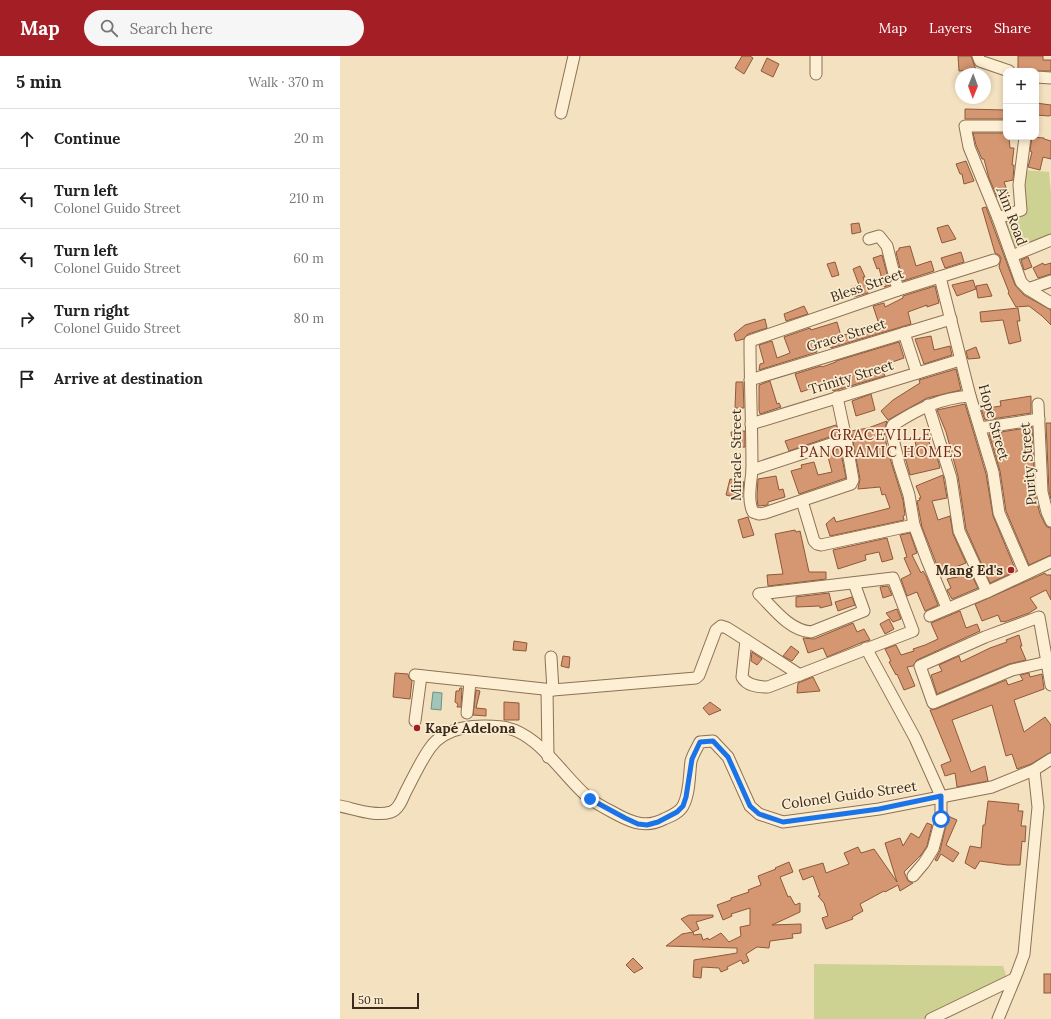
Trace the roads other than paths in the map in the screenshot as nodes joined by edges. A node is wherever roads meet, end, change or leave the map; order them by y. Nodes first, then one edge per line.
1 (574, 56) edge
2 (816, 56) edge
3 (978, 56) edge
4 (1003, 69) edge
5 (816, 74) dead end
6 (1039, 77) edge
7 (1051, 78) edge
8 (561, 113) dead end
9 (1003, 126) edge
10 (1025, 140) edge
11 (998, 218) junction
12 (869, 239) dead end
13 (1051, 240) edge
14 (1012, 256) junction
15 (994, 260) dead end
16 (940, 277) junction
17 (1051, 281) edge
18 (1028, 289) junction
19 (898, 290) junction
20 (1051, 303) edge
21 (951, 318) junction
22 (904, 333) junction
23 (750, 341) joint
24 (960, 360) junction
25 (917, 373) junction
26 (750, 380) junction
27 (970, 396) junction
28 (837, 397) junction
29 (1038, 404) dead end
30 (928, 405) junction
31 (1039, 419) junction
32 (751, 424) junction
33 (980, 428) junction
34 (846, 439) junction
35 (752, 470) junction
36 (802, 501) junction
37 (1051, 521) edge
38 (914, 525) junction
39 (1051, 562) edge
40 (1025, 573) junction
41 (854, 583) junction
42 (986, 592) junction
43 (947, 608) junction
44 (930, 616) dead end
45 (746, 640) junction
46 (866, 648) junction
47 (551, 657) dead end
48 (1047, 662) junction
49 (800, 675) junction
50 (470, 682) junction
51 (1051, 685) edge
52 (550, 690) junction
53 (467, 712) dead end
54 (415, 721) dead end
55 (548, 757) junction
56 (1051, 759) edge
57 (1034, 770) junction
58 (941, 796) junction
59 (340, 806) edge
60 (913, 876) dead end
61 (1014, 979) junction
62 (931, 1019) edge
63 (998, 1019) edge

1 - 8 street
2 - 5 street
3 - 4 street
6 - 7 street
9 - 11 street, Aim Road
10 - 11 street
11 - 14 street, Aim Road
12 - 19 street
13 - 14 street
14 - 18 street, Aim Road
15 - 16 street, Bless Street
16 - 19 street, Bless Street
16 - 21 street, Hope Street
17 - 18 street
18 - 20 street, Aim Road
19 - 23 street, Bless Street
21 - 22 street, Grace Street
21 - 24 street, Hope Street
22 - 25 street
22 - 26 street, Grace Street
23 - 26 street, Miracle Street
24 - 25 street, Trinity Street
24 - 27 street, Hope Street
25 - 28 street, Trinity Street
26 - 32 street, Miracle Street
27 - 30 street
27 - 33 street, Hope Street
28 - 32 street, Trinity Street
28 - 34 street
29 - 31 street, Purity Street
30 - 38 street
30 - 42 street
31 - 33 street
31 - 37 street, Purity Street
32 - 35 street, Miracle Street
33 - 40 street, Hope Street
34 - 35 street
34 - 36 street, Miracle Street
35 - 36 street, Miracle Street
36 - 38 street
38 - 43 street
39 - 40 street
40 - 42 street
41 - 41 street
41 - 46 street
42 - 43 street
43 - 44 street
45 - 49 street
45 - 49 street
45 - 52 street
46 - 49 street
46 - 58 street
47 - 52 street
48 - 48 street
48 - 51 street
50 - 52 street
50 - 53 street
50 - 54 street
52 - 55 street
55 - 58 street, Colonel Guido Street
55 - 59 street, Colonel Guido Street
56 - 57 street, Colonel Guido Street
57 - 58 street, Colonel Guido Street
57 - 61 street
58 - 60 street
61 - 62 street
61 - 63 street

